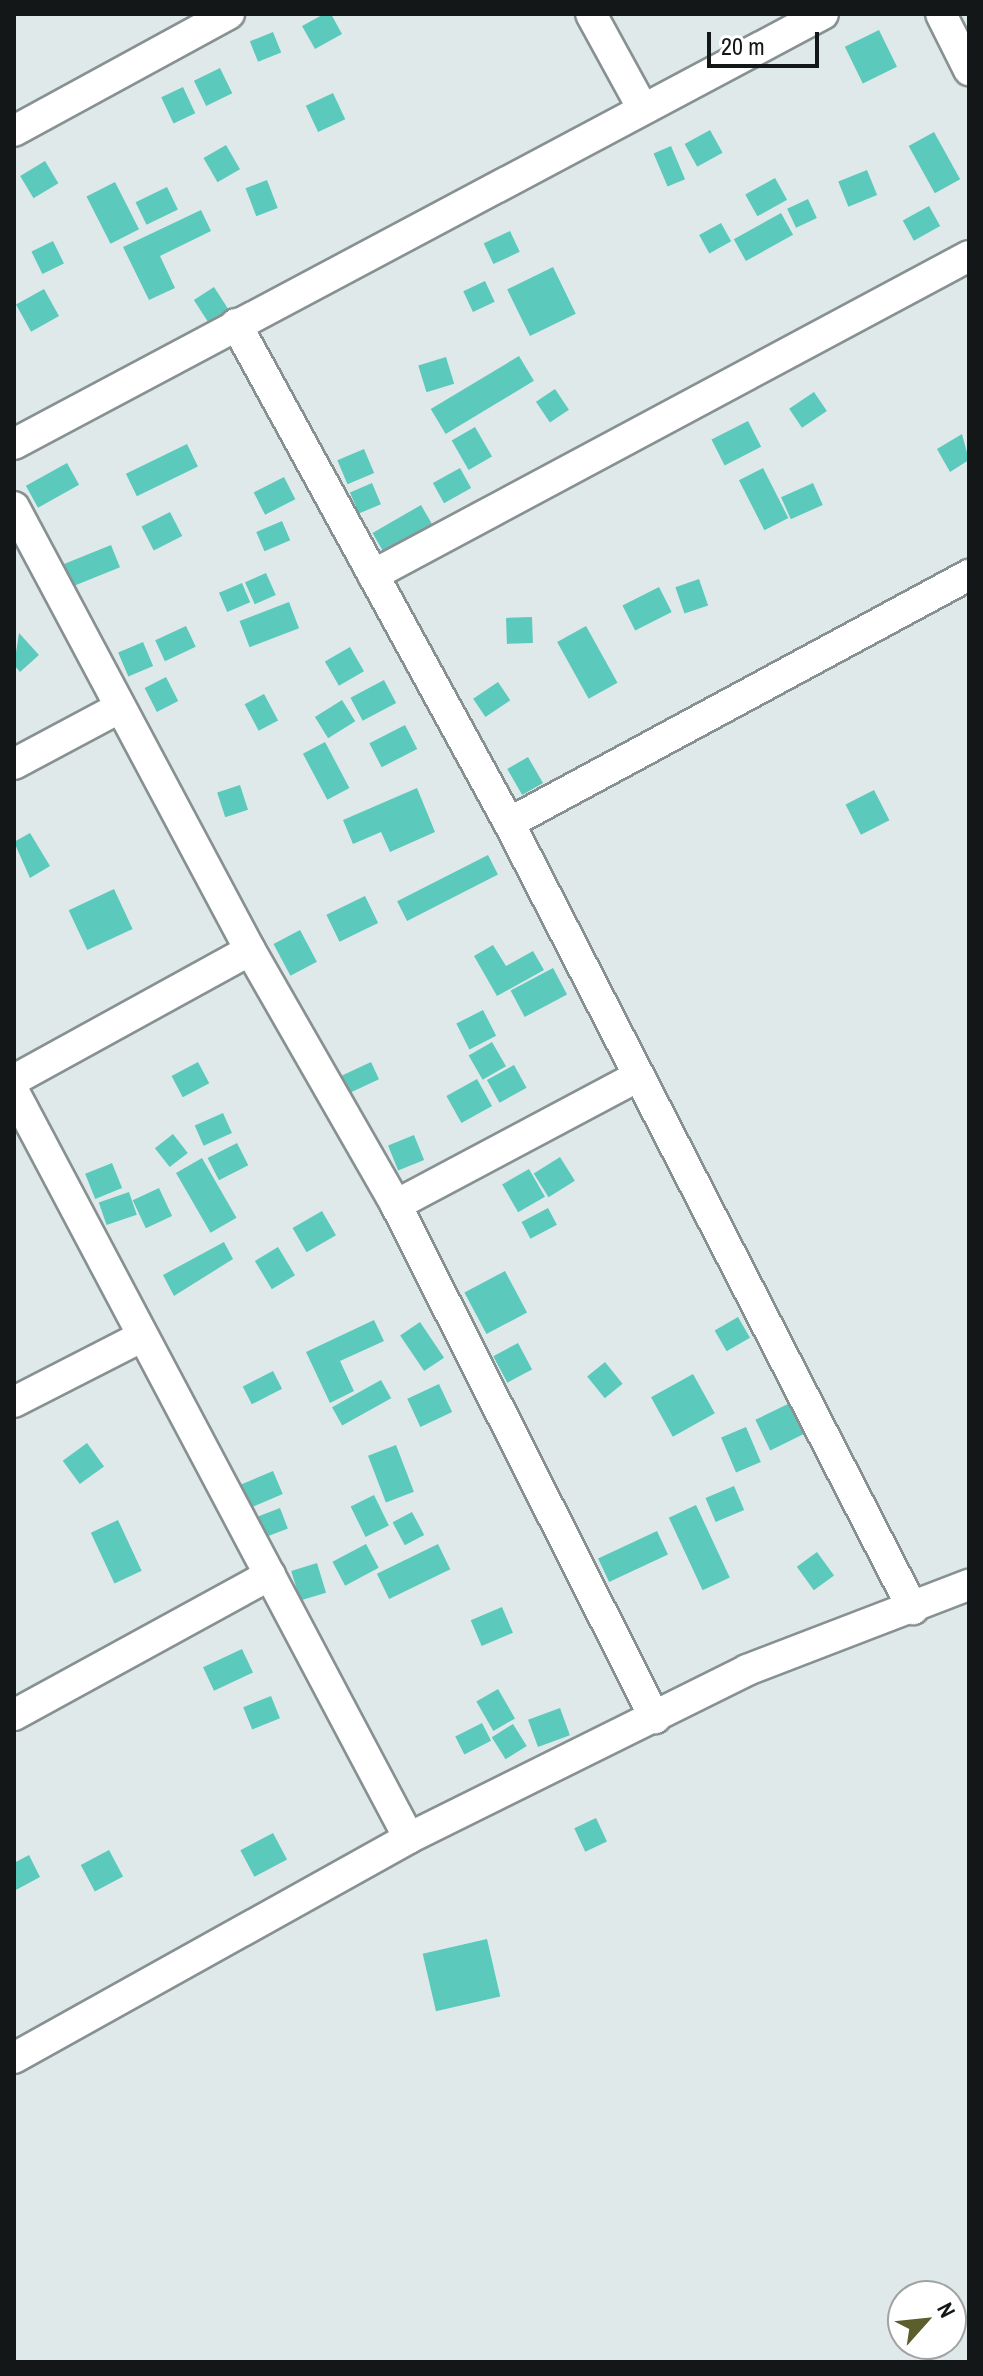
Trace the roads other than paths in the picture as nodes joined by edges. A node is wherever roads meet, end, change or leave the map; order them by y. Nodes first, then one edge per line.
1 (229, 14) edge
2 (591, 14) edge
3 (823, 14) edge
4 (941, 14) edge
5 (969, 70) edge
6 (642, 107) junction
7 (14, 131) edge
8 (969, 256) edge
9 (236, 324) junction
10 (14, 444) edge
11 (14, 507) edge
12 (373, 575) junction
13 (969, 575) edge
14 (119, 708) junction
15 (14, 764) edge
16 (509, 823) junction
17 (250, 950) junction
18 (637, 1077) junction
19 (14, 1080) edge
20 (14, 1092) edge
21 (396, 1205) junction
22 (141, 1337) junction
23 (14, 1402) edge
24 (270, 1575) junction
25 (969, 1585) edge
26 (913, 1609) junction
27 (14, 1715) edge
28 (655, 1718) junction
29 (409, 1838) junction
30 (14, 2058) edge

1 - 7 street
2 - 6 street
3 - 6 street
4 - 5 street
6 - 9 street
8 - 12 street
9 - 10 street
9 - 12 street
11 - 14 street
12 - 16 street
13 - 16 street
14 - 15 street
14 - 17 street
16 - 18 street
17 - 19 street
17 - 21 street
18 - 21 street
18 - 26 street
20 - 22 street
21 - 28 street
22 - 23 street
22 - 24 street
24 - 27 street
24 - 29 street
25 - 26 street
26 - 28 street
28 - 29 street
29 - 30 street

